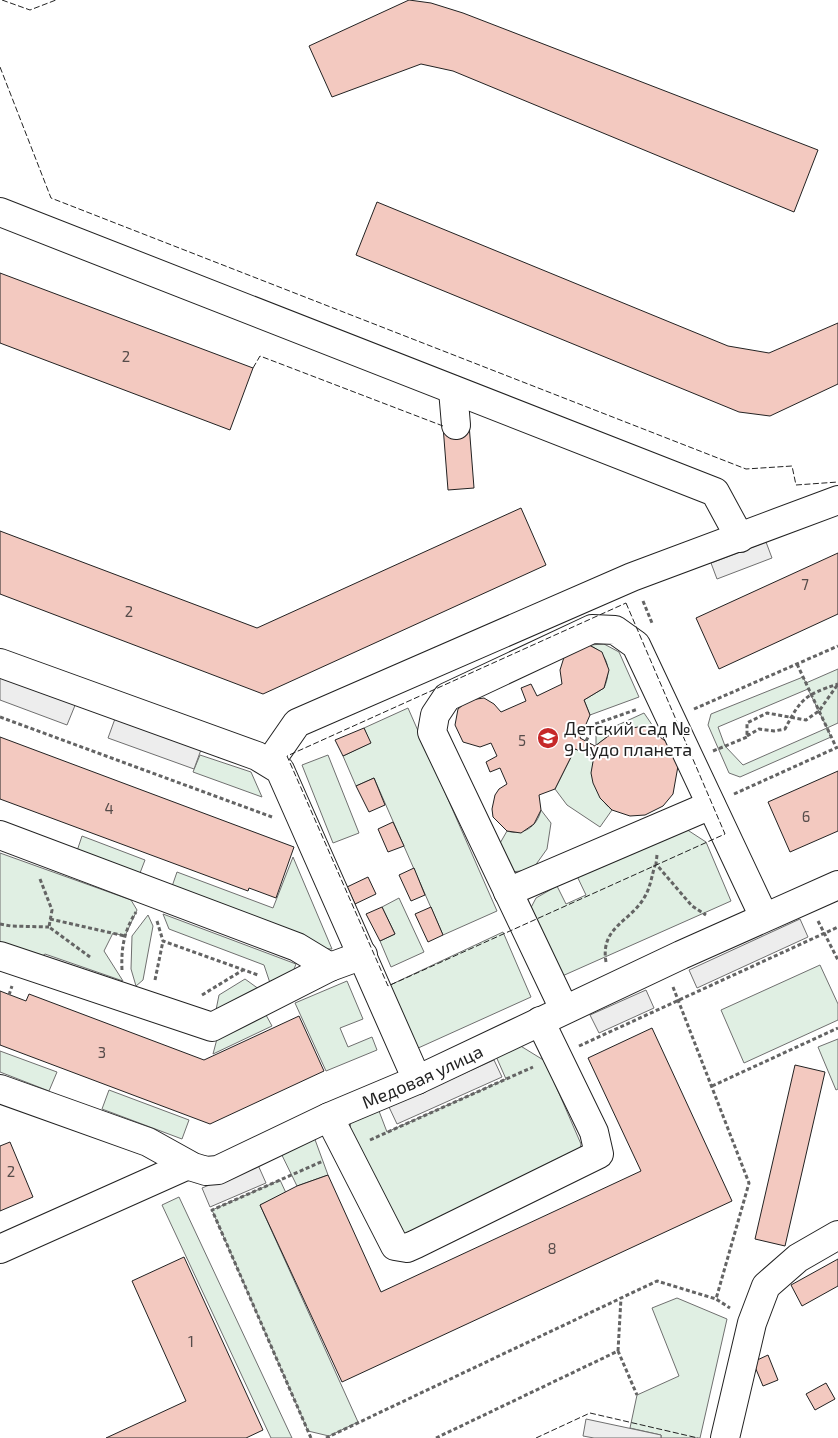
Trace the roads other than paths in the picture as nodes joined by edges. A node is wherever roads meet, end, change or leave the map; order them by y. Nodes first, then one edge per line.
1 (0, 212) edge
2 (453, 390) junction
3 (456, 425) dead end
4 (838, 500) edge
5 (740, 538) junction
6 (0, 663) edge
7 (270, 762) junction
8 (720, 801) junction
9 (0, 835) edge
10 (838, 885) edge
11 (508, 892) junction
12 (764, 917) junction
13 (363, 955) junction
14 (0, 956) edge
15 (330, 967) junction
16 (564, 1009) junction
17 (540, 1021) junction
18 (417, 1080) junction
19 (0, 1089) edge
20 (26, 1099) junction
21 (0, 1111) edge
22 (330, 1117) junction
23 (197, 1168) junction
24 (838, 1236) edge
25 (0, 1249) edge
26 (725, 1438) edge

1 - 2 street
2 - 3 street
2 - 5 street
4 - 5 street
5 - 7 street
6 - 7 street
7 - 13 street
8 - 11 street
8 - 11 street
8 - 12 street
9 - 15 street
10 - 12 street, Медовая улица
11 - 16 street
12 - 16 street, Медовая улица
13 - 15 street
13 - 18 street
14 - 15 street
16 - 17 street, Медовая улица
17 - 18 street, Медовая улица
17 - 22 street
18 - 22 street, Медовая улица
19 - 20 street
20 - 21 street
20 - 23 street
22 - 23 street, Медовая улица
23 - 25 street, Медовая улица
24 - 26 street

